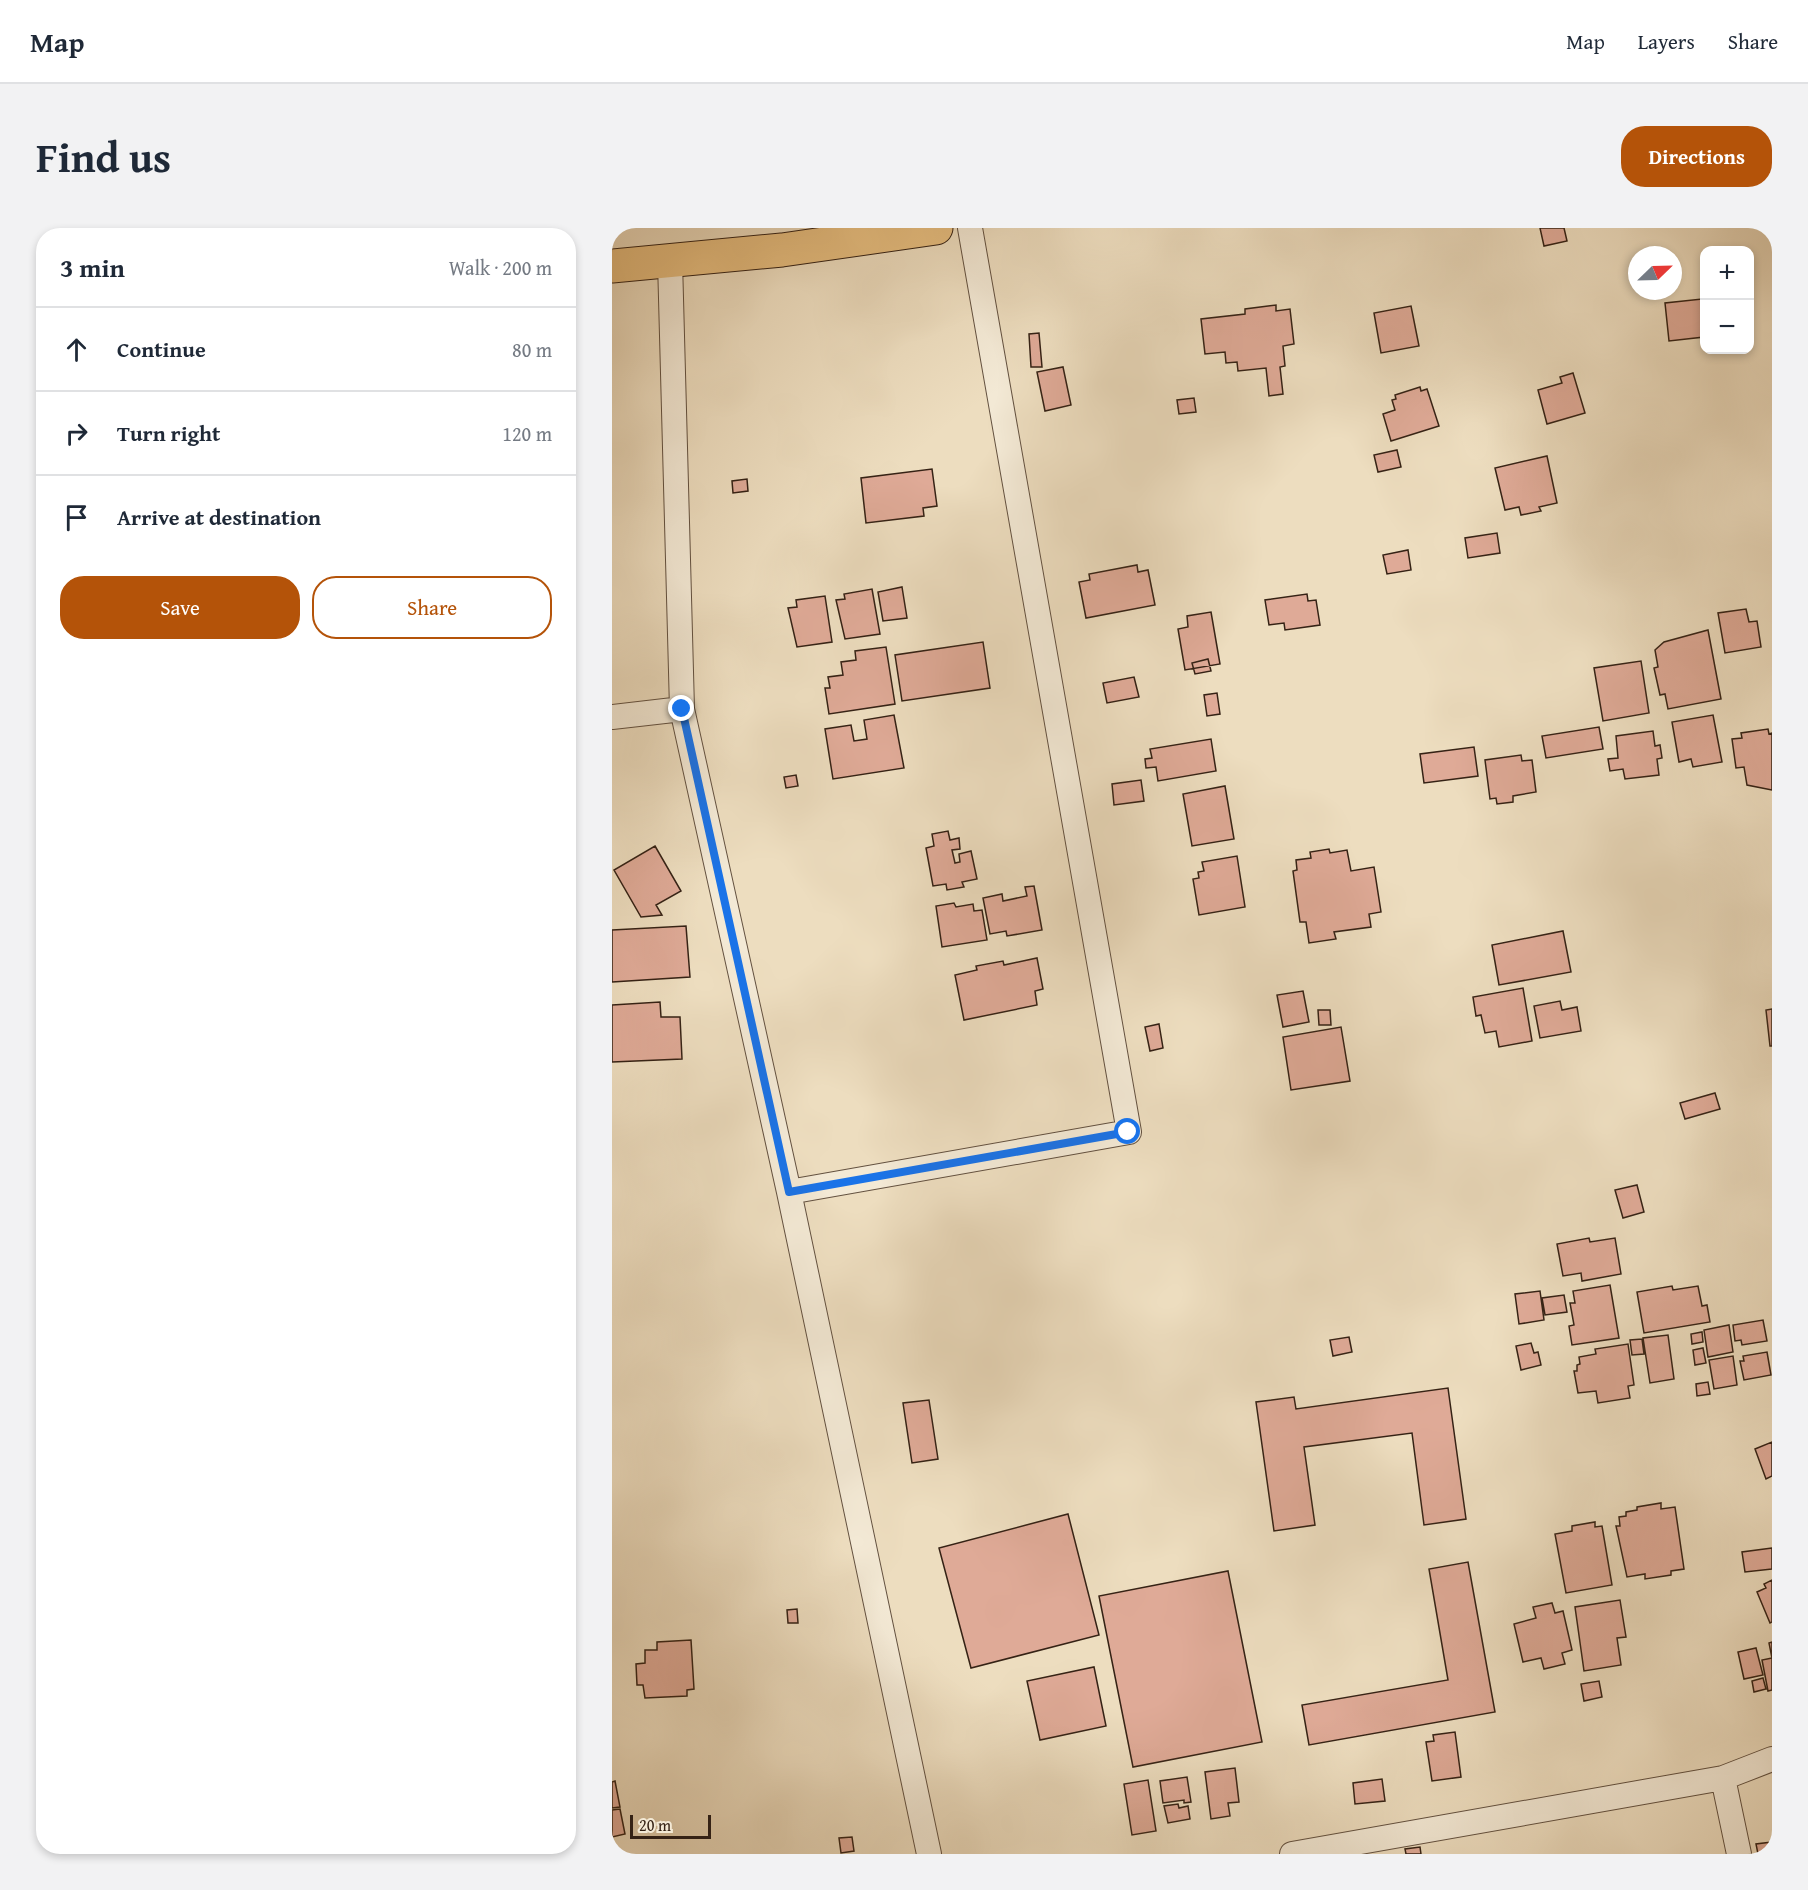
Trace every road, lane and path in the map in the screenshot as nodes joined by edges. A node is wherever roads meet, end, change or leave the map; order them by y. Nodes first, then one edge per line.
1 (936, 228) edge
2 (970, 228) edge
3 (669, 261) junction
4 (612, 267) edge
5 (682, 709) junction
6 (612, 717) edge
7 (789, 1192) junction
8 (1772, 1759) edge
9 (1724, 1778) junction
10 (929, 1854) edge
11 (1292, 1854) edge
12 (1739, 1854) edge

1 - 3 highway
2 - 7 street
3 - 4 highway
3 - 5 street
5 - 6 street
5 - 7 street
7 - 10 street
8 - 9 street
9 - 11 street
9 - 12 street

